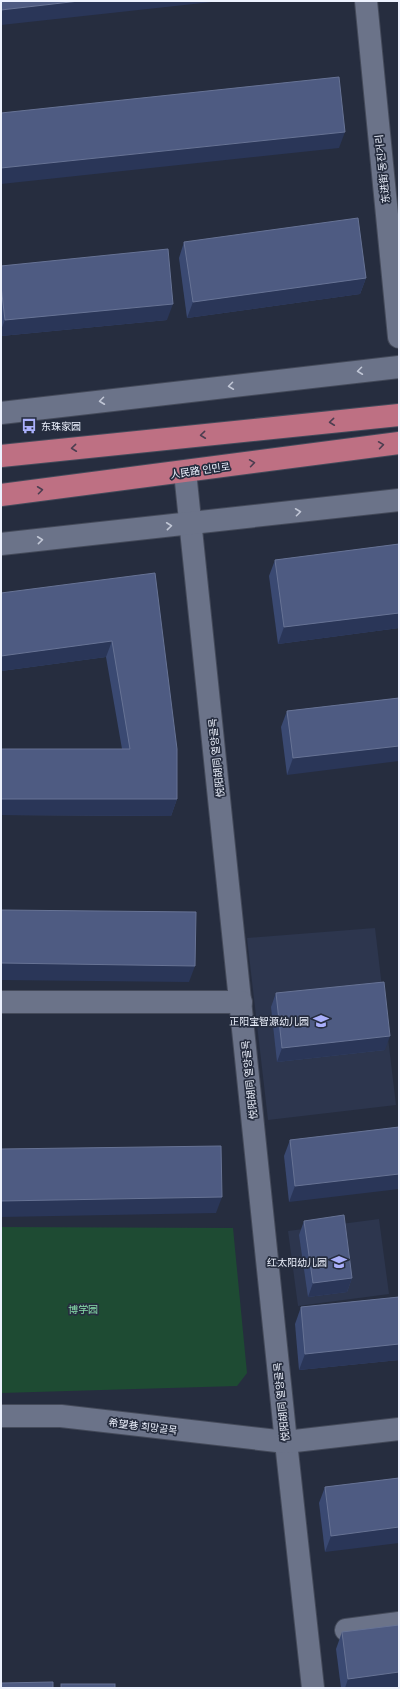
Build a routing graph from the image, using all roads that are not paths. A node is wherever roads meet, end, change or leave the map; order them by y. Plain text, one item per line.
1 (366, 1) edge
2 (399, 337) edge
3 (399, 366) edge
4 (1, 413) edge
5 (399, 415) edge
6 (399, 443) edge
7 (1, 456) edge
8 (186, 472) junction
9 (1, 495) edge
10 (399, 500) edge
11 (192, 524) junction
12 (1, 544) edge
13 (1, 1002) edge
14 (241, 1002) junction
15 (1, 1416) edge
16 (399, 1429) edge
17 (286, 1442) junction
18 (399, 1623) edge
19 (346, 1630) edge
20 (313, 1688) edge

1 - 2 street, 东进街 동진거리
3 -> 4 street
5 -> 7 main road
8 -> 6 main road, 人民路 인민로
9 -> 8 main road, 人民路 인민로
8 - 11 street, 悦阳胡同 열양골목
11 -> 10 street
12 -> 11 street
11 - 14 street, 悦阳胡同 열양골목
13 - 14 street
14 - 17 street, 悦阳胡同 열양골목
15 - 17 street, 希望巷 희망골목
16 - 17 street, 希望巷 희망골목
17 - 20 street, 悦阳胡同 열양골목
18 - 19 street

